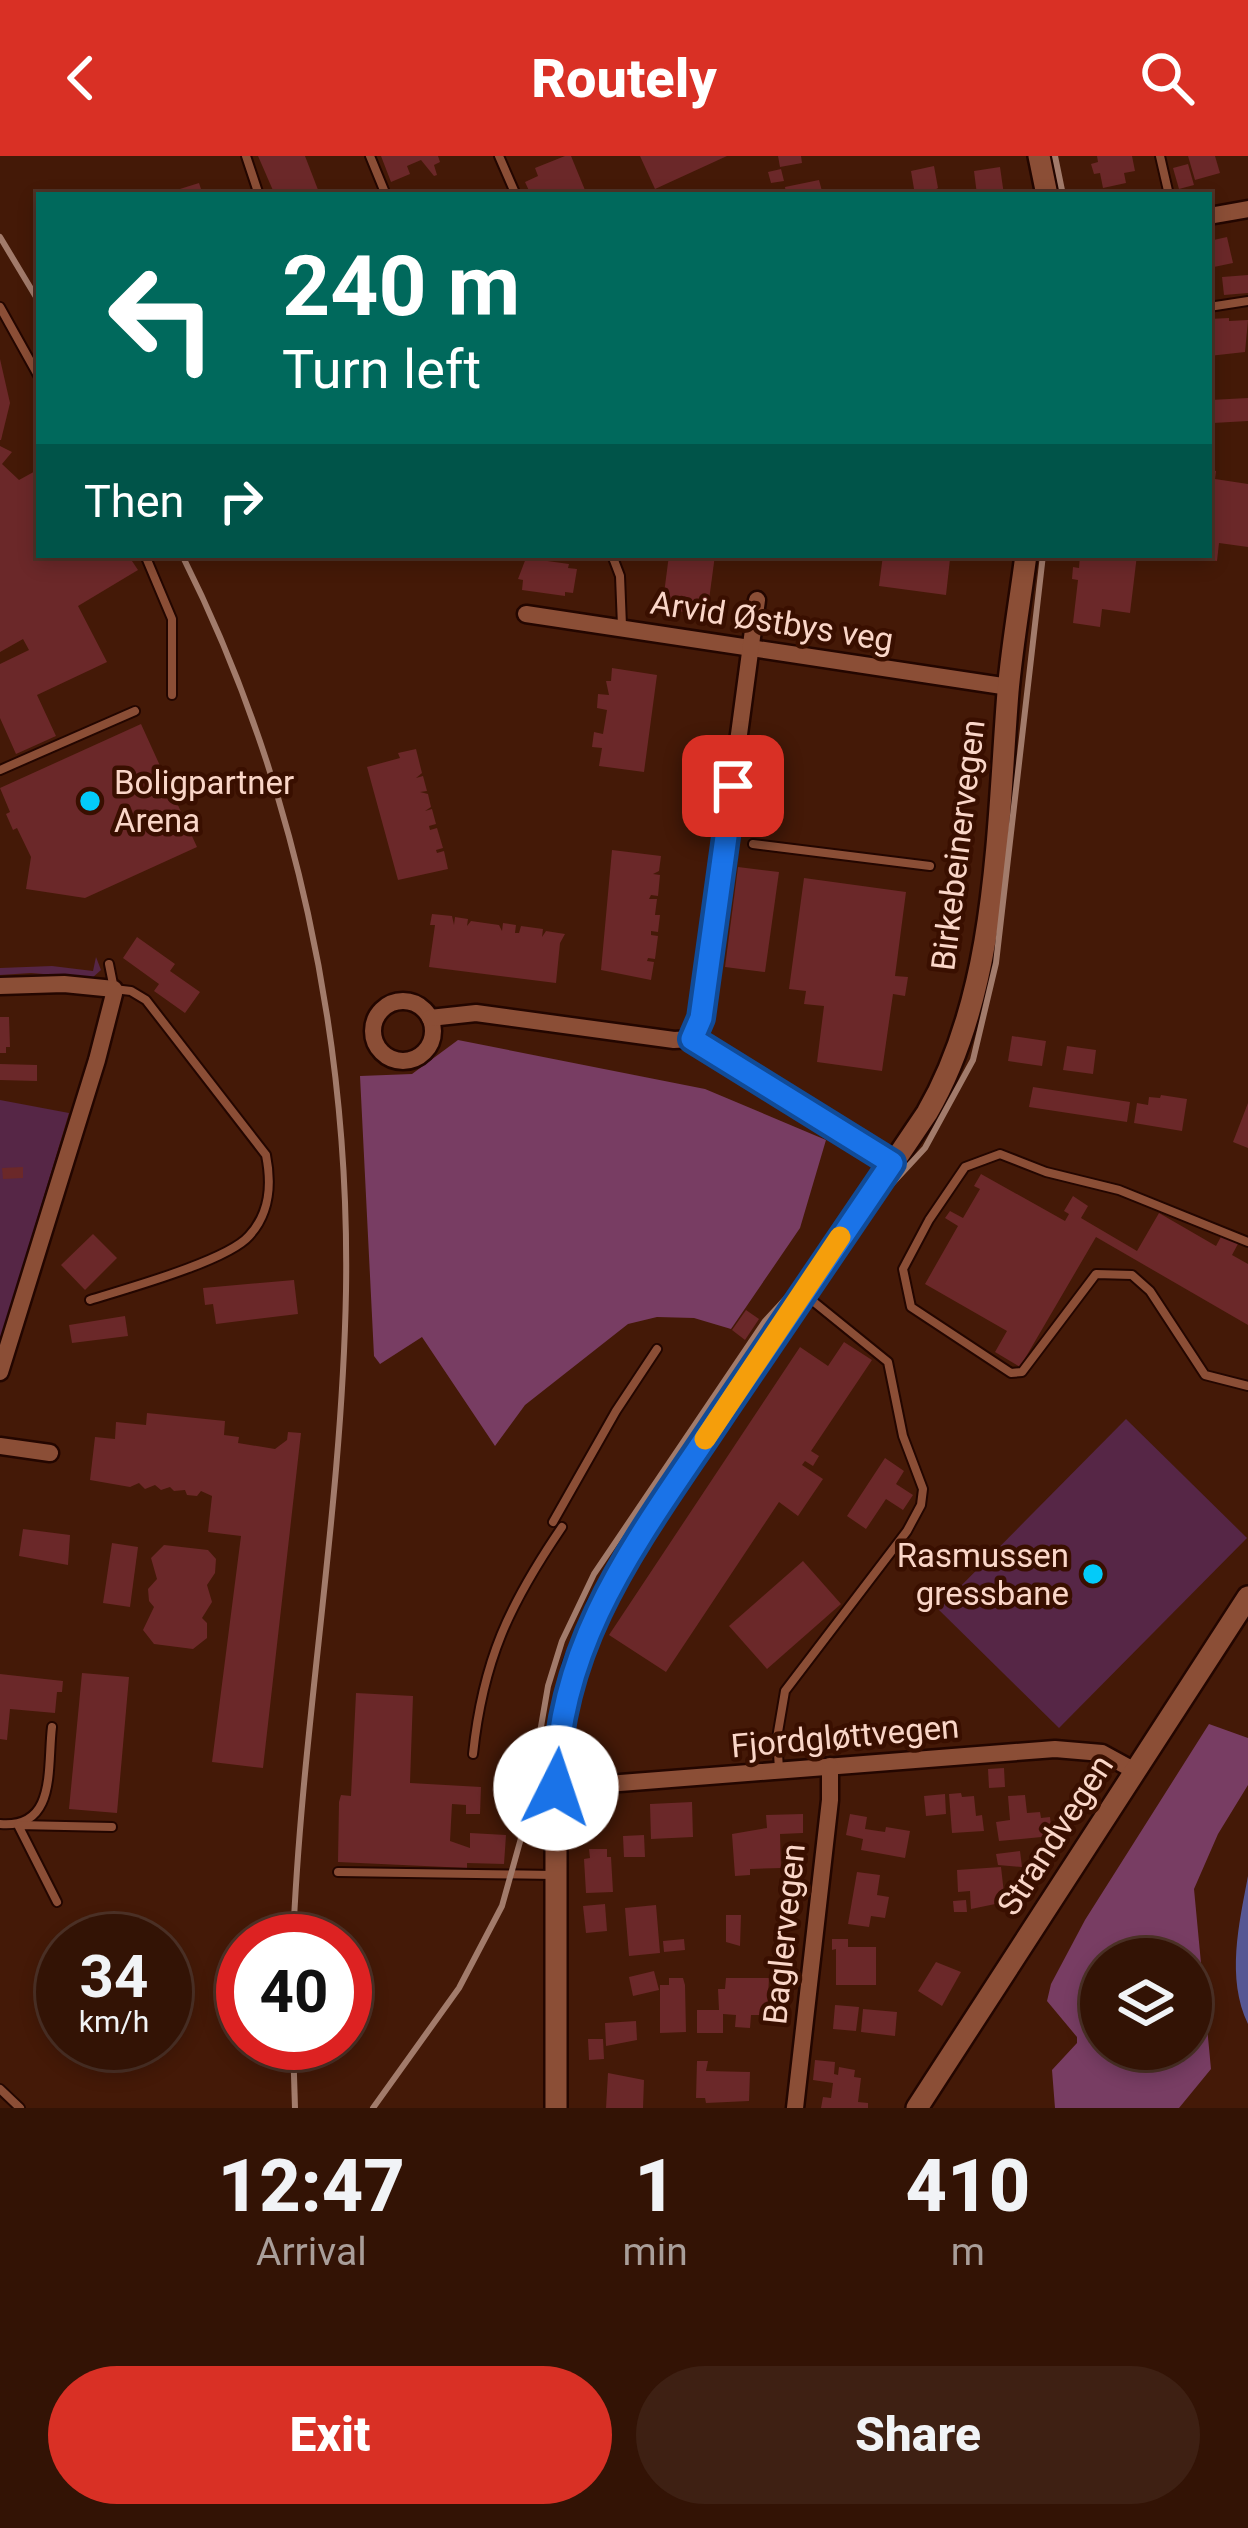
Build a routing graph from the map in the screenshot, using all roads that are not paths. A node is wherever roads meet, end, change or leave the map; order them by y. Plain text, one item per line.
1 (246, 156) edge
2 (370, 156) edge
3 (499, 156) edge
4 (1039, 156) edge
5 (1160, 156) edge
6 (258, 192) edge
7 (385, 192) edge
8 (515, 192) edge
9 (1046, 192) edge
10 (1168, 192) edge
11 (1248, 209) edge
12 (1212, 215) edge
13 (1248, 301) edge
14 (0, 307) edge
15 (1212, 307) edge
16 (36, 372) edge
17 (146, 558) edge
18 (613, 558) edge
19 (1026, 558) edge
20 (757, 600) dead end
21 (526, 614) dead end
22 (622, 628) junction
23 (752, 647) junction
24 (1009, 687) junction
25 (172, 695) dead end
26 (136, 711) dead end
27 (0, 770) edge
28 (753, 844) dead end
29 (930, 866) dead end
30 (109, 964) dead end
31 (0, 986) edge
32 (114, 988) junction
33 (430, 1018) dead end
34 (692, 1039) junction
35 (892, 1163) junction
36 (1248, 1242) edge
37 (802, 1292) junction
38 (90, 1300) dead end
39 (657, 1349) dead end
40 (0, 1372) edge
41 (1248, 1386) edge
42 (0, 1446) edge
43 (50, 1453) dead end
44 (1248, 1597) edge
45 (52, 1726) dead end
46 (473, 1754) dead end
47 (830, 1766) junction
48 (779, 1771) junction
49 (1135, 1771) junction
50 (556, 1788) junction
51 (0, 1824) edge
52 (18, 1826) junction
53 (112, 1827) dead end
54 (338, 1871) dead end
55 (556, 1875) junction
56 (57, 1902) dead end
57 (0, 2089) edge
58 (20, 2108) edge
59 (556, 2108) edge
60 (795, 2108) edge
61 (917, 2108) edge

1 - 6 lane
2 - 7 lane
3 - 8 lane
4 - 9 street
5 - 10 lane
11 - 12 street
13 - 15 lane
14 - 16 lane
17 - 25 lane
18 - 22 lane
19 - 24 street, Birkebeinervegen
20 - 23 street
21 - 22 street, Arvid Østbys veg
22 - 23 street, Arvid Østbys veg
23 - 24 street, Arvid Østbys veg
23 - 34 street
24 - 35 street, Birkebeinervegen
26 - 27 lane
28 - 29 lane
30 - 32 lane
31 - 32 street
32 - 38 lane
32 - 40 street
33 - 34 street
34 - 35 street
35 - 37 street, Birkebeinervegen
36 - 41 lane
37 - 48 lane
37 - 50 street, Birkebeinervegen
39 - 46 lane
42 - 43 street
44 - 49 street, Strandvegen
45 - 52 lane
47 - 48 street, Fjordgløttvegen
47 - 49 street, Fjordgløttvegen
47 - 60 street, Baglervegen
48 - 50 street, Fjordgløttvegen
49 - 61 street, Strandvegen
50 - 55 street, Birkebeinervegen
51 - 52 lane
52 - 53 lane
52 - 56 lane
54 - 55 lane
55 - 59 street, Birkebeinervegen
57 - 58 lane

